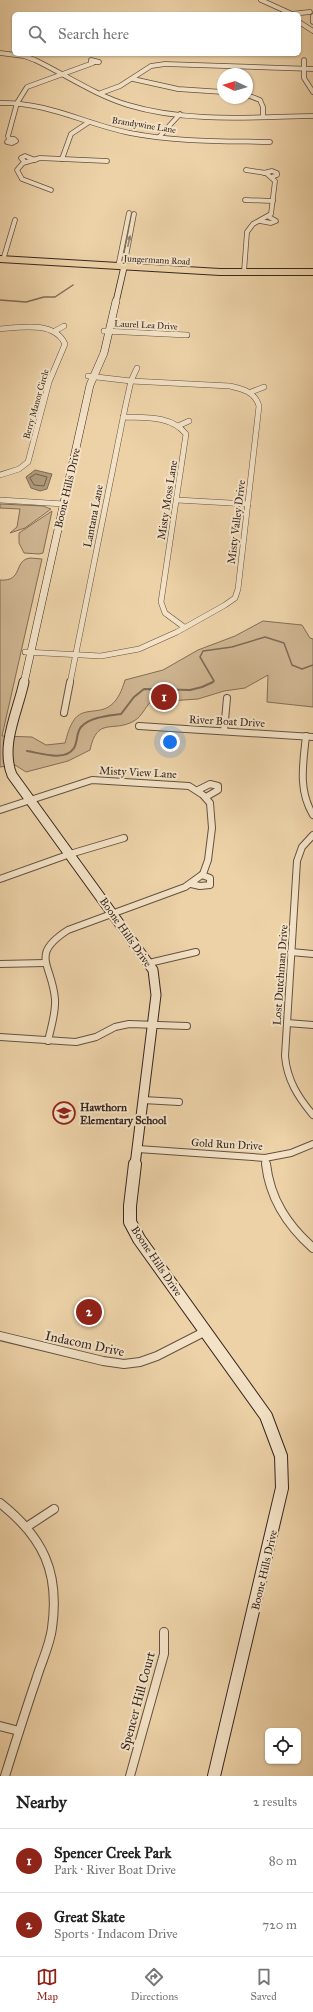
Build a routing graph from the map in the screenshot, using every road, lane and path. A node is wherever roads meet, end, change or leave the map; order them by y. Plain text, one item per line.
1 (261, 0) edge
2 (288, 12) edge
3 (301, 14) edge
4 (312, 14) edge
5 (301, 15) edge
6 (313, 22) edge
7 (301, 23) edge
8 (313, 31) edge
9 (0, 53) edge
10 (12, 54) edge
11 (24, 56) edge
12 (304, 60) dead end
13 (93, 63) dead end
14 (302, 68) junction
15 (313, 69) edge
16 (63, 74) junction
17 (133, 79) junction
18 (217, 92) edge
19 (313, 92) edge
20 (101, 93) junction
21 (253, 97) edge
22 (0, 102) edge
23 (18, 102) junction
24 (180, 114) junction
25 (313, 116) edge
26 (263, 117) junction
27 (89, 122) junction
28 (159, 137) junction
29 (9, 139) dead end
30 (270, 142) dead end
31 (62, 158) junction
32 (108, 161) dead end
33 (246, 170) dead end
34 (51, 190) dead end
35 (245, 200) dead end
36 (273, 201) junction
37 (132, 214) dead end
38 (269, 217) junction
39 (15, 220) dead end
40 (260, 221) junction
41 (2, 259) edge
42 (121, 267) junction
43 (244, 272) junction
44 (313, 272) edge
45 (64, 326) dead end
46 (0, 328) edge
47 (55, 331) junction
48 (107, 332) junction
49 (187, 335) dead end
50 (137, 368) dead end
51 (91, 376) junction
52 (131, 380) junction
53 (264, 386) dead end
54 (251, 392) junction
55 (123, 417) junction
56 (189, 421) dead end
57 (178, 426) junction
58 (0, 476) edge
59 (0, 500) edge
60 (177, 500) junction
61 (61, 503) junction
62 (248, 504) junction
63 (184, 627) junction
64 (28, 652) junction
65 (76, 655) junction
66 (227, 698) dead end
67 (64, 713) dead end
68 (139, 726) dead end
69 (224, 731) junction
70 (306, 736) junction
71 (313, 736) edge
72 (198, 790) junction
73 (206, 797) junction
74 (30, 801) junction
75 (0, 810) edge
76 (313, 815) edge
77 (313, 835) edge
78 (124, 838) dead end
79 (70, 854) junction
80 (202, 875) junction
81 (0, 879) edge
82 (191, 884) junction
83 (113, 913) junction
84 (196, 952) dead end
85 (291, 952) junction
86 (313, 954) edge
87 (45, 963) junction
88 (149, 963) junction
89 (0, 964) edge
90 (287, 1023) junction
91 (152, 1024) junction
92 (313, 1025) edge
93 (187, 1026) dead end
94 (0, 1037) edge
95 (48, 1041) junction
96 (143, 1100) junction
97 (179, 1102) dead end
98 (313, 1115) edge
99 (313, 1144) edge
100 (138, 1149) junction
101 (265, 1158) junction
102 (313, 1248) edge
103 (206, 1331) junction
104 (0, 1336) edge
105 (0, 1503) edge
106 (54, 1509) dead end
107 (28, 1526) junction
108 (164, 1632) dead end
109 (0, 1726) edge
110 (19, 1731) junction
111 (5, 1776) edge
112 (130, 1776) edge
113 (214, 1776) edge

1 - 2 street
3 - 4 street
4 - 5 street
4 - 6 street
7 - 8 street
9 - 10 street
11 - 16 street
12 - 14 street
13 - 16 street
14 - 15 street
14 - 17 street
14 - 19 street
16 - 20 street
16 - 23 street
17 - 18 street
17 - 20 street
20 - 24 street
21 - 26 street
22 - 23 street, Brandywine Lane
23 - 27 street, Brandywine Lane
23 - 29 street
24 - 26 street
24 - 28 street
25 - 26 street
27 - 28 street, Brandywine Lane
27 - 31 street
28 - 30 street, Brandywine Lane
31 - 32 street
31 - 34 street
33 - 36 street
35 - 36 street
36 - 38 street
37 - 42 street
38 - 40 street
38 - 40 street
39 - 41 street
40 - 43 street
41 - 42 main road, Jungermann Road
42 - 43 main road, Jungermann Road
42 - 48 street, Boone Hills Drive
43 - 44 main road, Jungermann Road
45 - 47 street
46 - 47 street
47 - 58 street, Berry Manor Circle
48 - 49 street, Laurel Lea Drive
48 - 51 street, Boone Hills Drive
50 - 52 street, Lantana Lane
51 - 52 street
51 - 61 street, Boone Hills Drive
52 - 54 street
52 - 55 street, Lantana Lane
53 - 54 street
54 - 62 street, Misty Valley Drive
55 - 57 street
55 - 65 street, Lantana Lane
56 - 57 street
57 - 60 street, Misty Moss Lane
59 - 61 street
60 - 62 street
60 - 63 street, Misty Moss Lane
61 - 64 street, Boone Hills Drive
62 - 63 street, Misty Valley Drive
63 - 65 street, Misty Valley Drive
64 - 65 street, Misty Valley Drive
64 - 74 street, Boone Hills Drive
65 - 67 street, Lantana Lane
66 - 69 street
68 - 69 street, River Boat Drive
69 - 70 street, River Boat Drive
70 - 71 street, River Boat Drive
70 - 76 street
72 - 73 street, Misty View Lane
72 - 73 street, Misty View Lane
72 - 74 street, Misty View Lane
73 - 80 street
74 - 75 street, Misty View Lane
74 - 79 street, Boone Hills Drive
77 - 85 street, Lost Dutchman Drive
78 - 79 street
79 - 81 street
79 - 83 street, Boone Hills Drive
80 - 82 street
80 - 82 street
82 - 83 street
83 - 87 street
83 - 88 street, Boone Hills Drive
84 - 88 street
85 - 86 street
85 - 90 street, Lost Dutchman Drive
87 - 89 street
87 - 95 street
88 - 91 street, Boone Hills Drive
90 - 92 street
90 - 98 street, Lost Dutchman Drive
91 - 93 street
91 - 95 street
91 - 96 street, Boone Hills Drive
94 - 95 street
96 - 97 street
96 - 100 street, Boone Hills Drive
99 - 101 street, Gold Run Drive
100 - 101 street, Gold Run Drive
100 - 103 street, Boone Hills Drive
101 - 102 street
103 - 104 street, Indacom Drive
103 - 113 street, Boone Hills Drive
105 - 107 street
106 - 107 street
107 - 110 street
108 - 112 street, Spencer Hill Court
109 - 110 street
110 - 111 street

